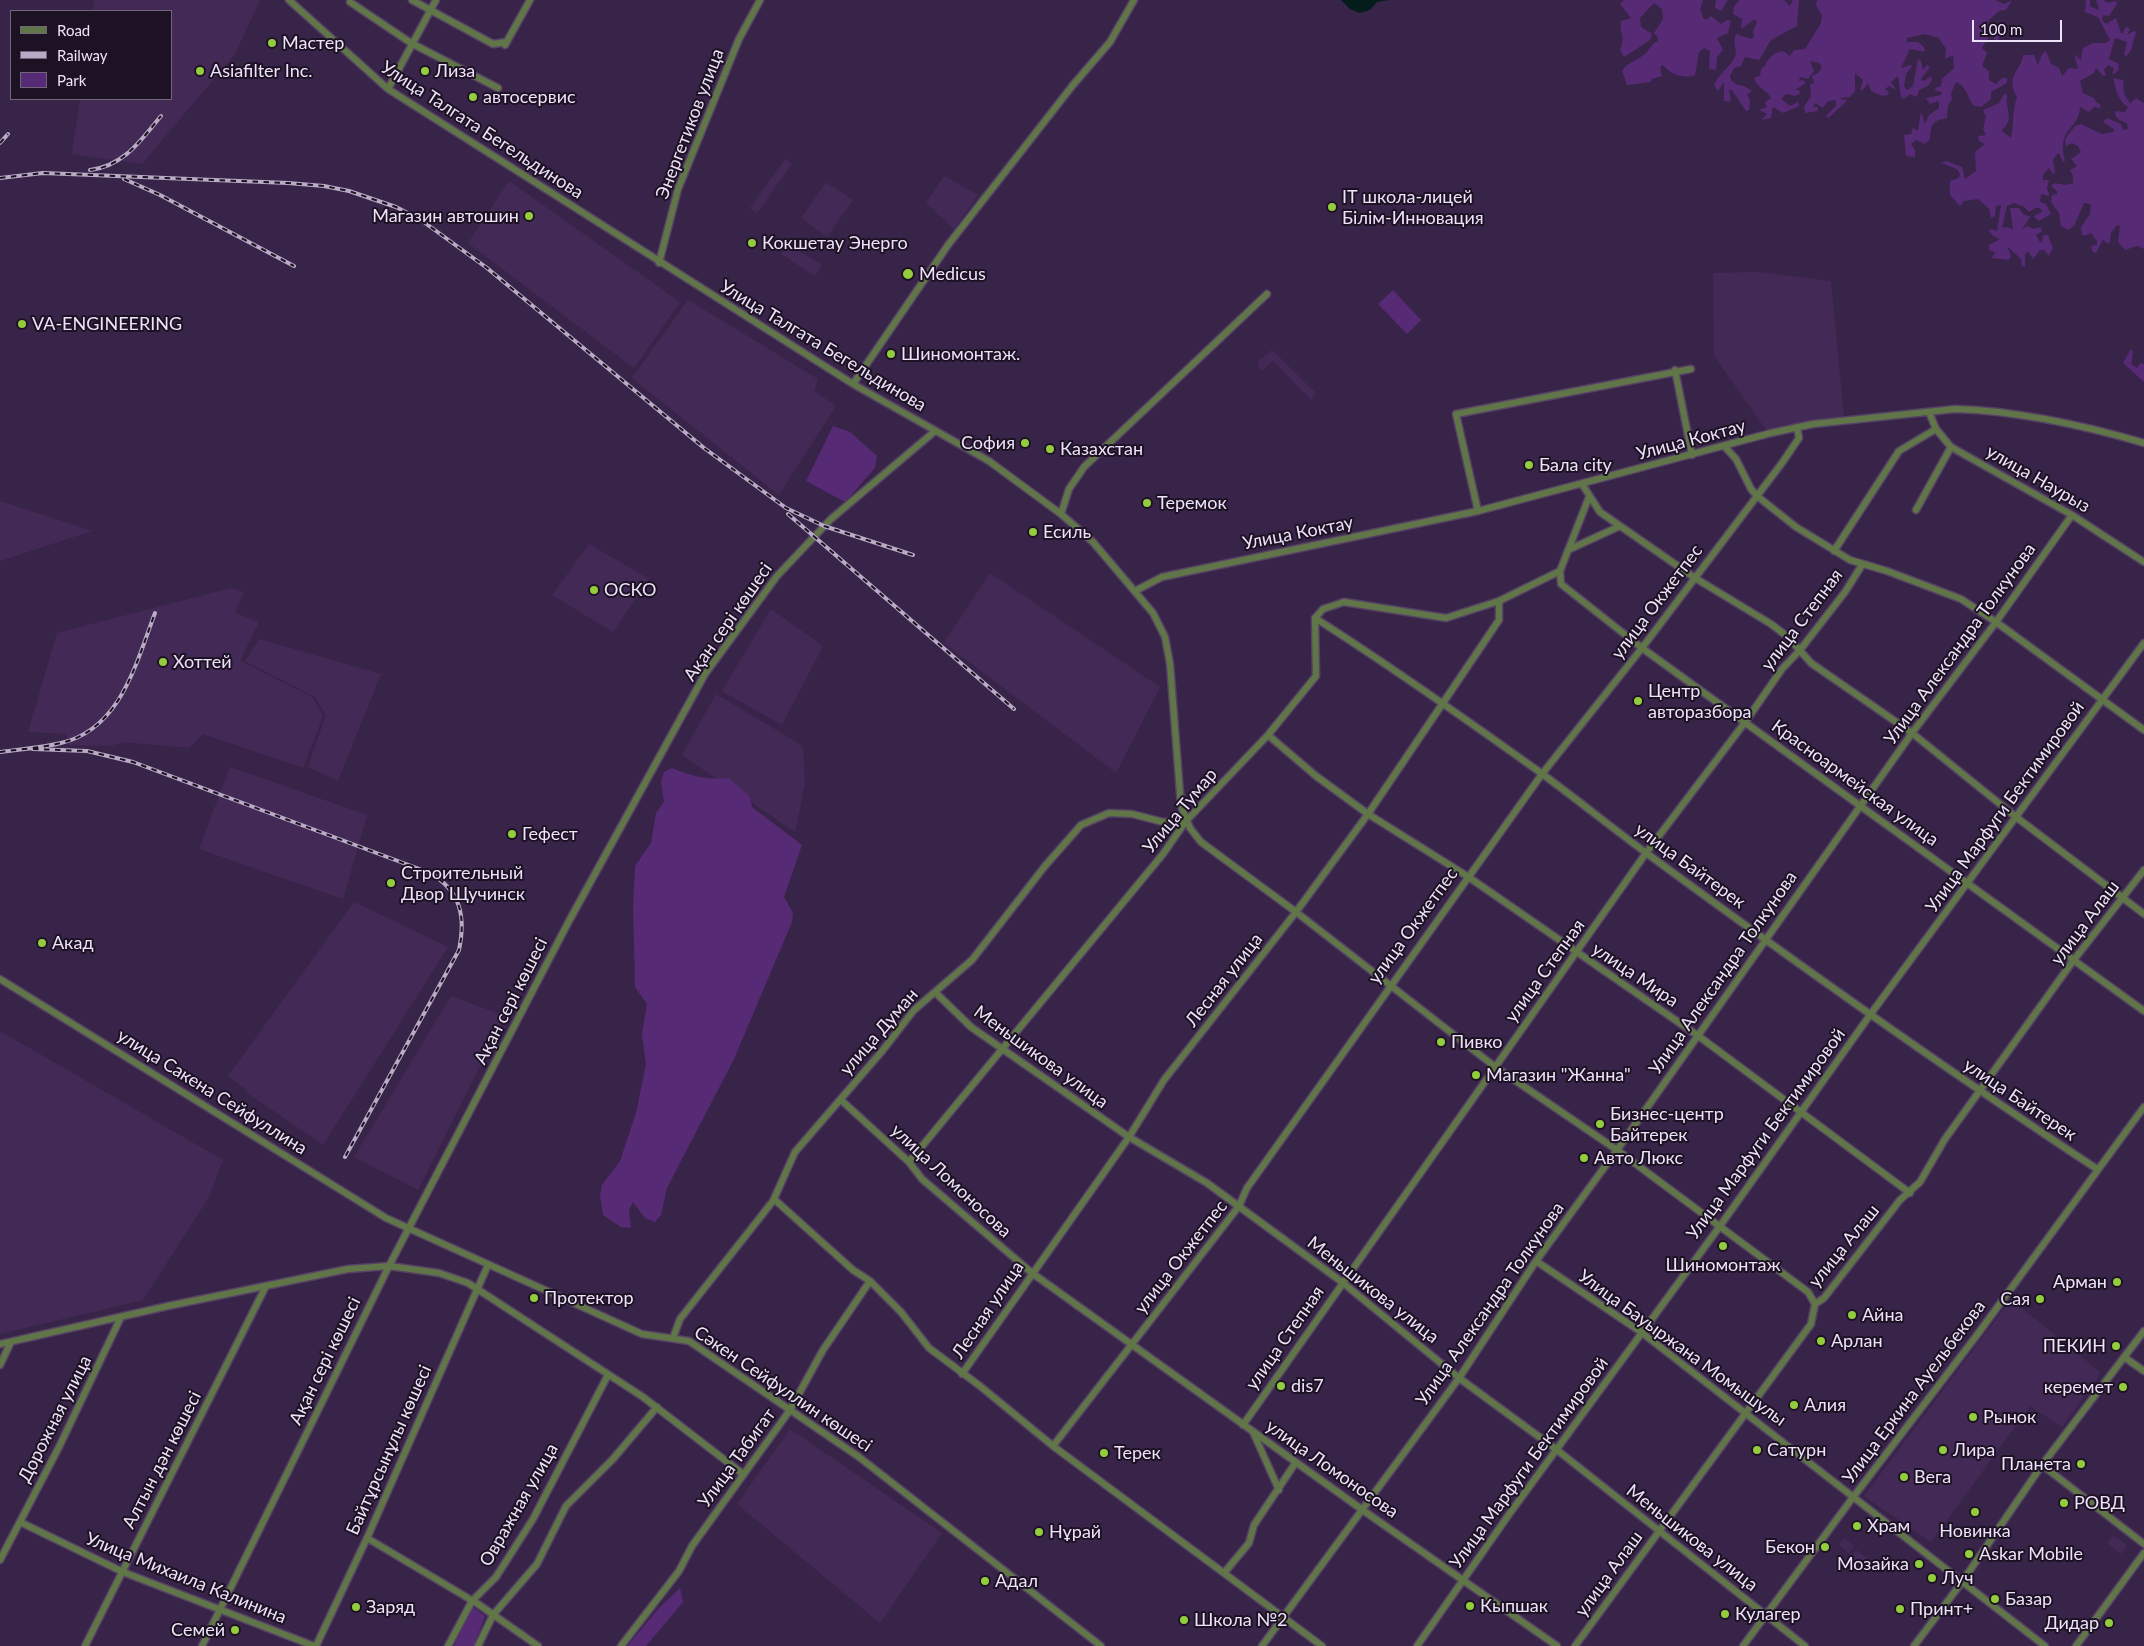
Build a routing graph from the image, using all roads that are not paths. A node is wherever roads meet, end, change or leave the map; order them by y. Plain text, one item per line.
1 (289, 0) edge
2 (412, 0) edge
3 (436, 0) edge
4 (530, 0) edge
5 (760, 0) edge
6 (1134, 0) edge
7 (350, 2) dead end
8 (430, 10) junction
9 (411, 43) junction
10 (498, 88) dead end
11 (388, 89) junction
12 (659, 263) junction
13 (1267, 294) dead end
14 (1691, 369) dead end
15 (1675, 370) junction
16 (853, 384) junction
17 (1929, 412) junction
18 (1798, 427) junction
19 (1936, 429) junction
20 (935, 431) junction
21 (2144, 443) edge
22 (1725, 447) junction
23 (1951, 447) junction
24 (1692, 456) junction
25 (1582, 484) junction
26 (1757, 496) junction
27 (1589, 497) junction
28 (1916, 510) dead end
29 (1478, 511) junction
30 (1062, 514) junction
31 (2072, 515) junction
32 (1620, 526) junction
33 (1568, 550) junction
34 (1834, 551) junction
35 (2144, 562) edge
36 (1862, 565) junction
37 (1560, 571) junction
38 (1695, 578) junction
39 (1135, 591) junction
40 (1499, 601) junction
41 (1315, 618) junction
42 (1996, 622) junction
43 (2144, 644) edge
44 (1642, 648) junction
45 (1800, 650) junction
46 (2102, 699) junction
47 (1442, 703) junction
48 (1746, 722) junction
49 (2144, 730) edge
50 (1912, 733) junction
51 (1268, 735) junction
52 (1542, 774) junction
53 (1860, 807) junction
54 (1368, 814) junction
55 (2016, 817) junction
56 (1186, 820) junction
57 (1646, 853) junction
58 (2144, 870) edge
59 (1467, 876) junction
60 (1968, 884) junction
61 (2123, 897) junction
62 (1296, 912) junction
63 (2144, 914) edge
64 (1765, 940) junction
65 (1577, 954) junction
66 (2074, 961) junction
67 (0, 979) edge
68 (1390, 984) junction
69 (935, 992) junction
70 (2144, 1011) edge
71 (1870, 1015) junction
72 (1697, 1035) junction
73 (1001, 1049) junction
74 (1494, 1066) junction
75 (1980, 1092) junction
76 (841, 1100) junction
77 (2144, 1108) edge
78 (1800, 1112) junction
79 (1128, 1137) junction
80 (1617, 1150) junction
81 (909, 1162) junction
82 (2098, 1170) junction
83 (1901, 1186) junction
84 (1910, 1193) junction
85 (774, 1199) junction
86 (1900, 1200) junction
87 (1239, 1206) junction
88 (1720, 1226) junction
89 (409, 1228) junction
90 (1536, 1261) junction
91 (488, 1265) junction
92 (389, 1266) junction
93 (1032, 1273) junction
94 (870, 1281) junction
95 (1342, 1282) junction
96 (265, 1288) junction
97 (477, 1290) junction
98 (1815, 1304) junction
99 (121, 1318) junction
100 (2144, 1331) edge
101 (1641, 1332) junction
102 (673, 1338) junction
103 (11, 1342) junction
104 (0, 1344) edge
105 (1132, 1344) junction
106 (2124, 1357) junction
107 (0, 1365) edge
108 (2144, 1371) edge
109 (962, 1374) junction
110 (608, 1375) junction
111 (1459, 1378) junction
112 (656, 1407) junction
113 (790, 1410) junction
114 (1747, 1413) junction
115 (1243, 1424) junction
116 (1253, 1431) junction
117 (1053, 1446) junction
118 (1557, 1450) junction
119 (1296, 1462) junction
120 (2042, 1465) junction
121 (743, 1474) junction
122 (1279, 1490) junction
123 (1854, 1496) junction
124 (1364, 1511) junction
125 (20, 1522) junction
126 (1659, 1532) junction
127 (367, 1538) junction
128 (2144, 1544) edge
129 (3, 1546) edge
130 (2144, 1553) edge
131 (0, 1560) edge
132 (123, 1572) junction
133 (1224, 1573) junction
134 (1464, 1579) junction
135 (1962, 1582) junction
136 (472, 1601) junction
137 (219, 1611) junction
138 (493, 1615) junction
139 (1766, 1615) junction
140 (1285, 1618) junction
141 (85, 1646) edge
142 (202, 1646) edge
143 (315, 1646) edge
144 (448, 1646) edge
145 (478, 1646) edge
146 (538, 1646) edge
147 (621, 1646) edge
148 (1101, 1646) edge
149 (1262, 1646) edge
150 (1322, 1646) edge
151 (1417, 1646) edge
152 (1558, 1646) edge
153 (1575, 1646) edge
154 (1744, 1646) edge
155 (1805, 1646) edge
156 (1914, 1646) edge
157 (2045, 1646) edge
158 (2076, 1646) edge

1 - 11 street, Улица Талгата Бегельдинова
2 - 8 street
3 - 8 street
4 - 8 street
5 - 12 street, Энергетиков улица
6 - 16 street
7 - 9 street
8 - 9 street
9 - 10 street
9 - 11 street
11 - 12 street, Улица Талгата Бегельдинова
12 - 16 street, Улица Талгата Бегельдинова
13 - 30 street
14 - 15 street
15 - 24 street
15 - 29 street
16 - 20 street, Улица Талгата Бегельдинова
17 - 18 street, Улица Коктау
17 - 19 street, улица Наурыз
17 - 21 street, Улица Коктау
18 - 22 street, Улица Коктау
18 - 26 street, улица Окжетпес
19 - 23 street, улица Наурыз
19 - 34 street
20 - 30 street, Улица Талгата Бегельдинова
20 - 89 street, Ақан сері көшесі
22 - 24 street, Улица Коктау
22 - 26 street
23 - 28 street
23 - 31 street, улица Наурыз
24 - 25 street, Улица Коктау
25 - 27 street
25 - 29 street, Улица Коктау
26 - 34 street
26 - 38 street, улица Окжетпес
27 - 32 street
27 - 33 street
29 - 39 street, Улица Коктау
30 - 39 street, Улица Талгата Бегельдинова
31 - 35 street, улица Наурыз
31 - 42 street, Улица Александра Толкунова
32 - 33 street
32 - 38 street
33 - 37 street
34 - 36 street
36 - 42 street
36 - 45 street, улица Степная
37 - 40 street
37 - 44 street, Красноармейская улица
38 - 44 street, улица Окжетпес
38 - 45 street
39 - 56 street, Улица Талгата Бегельдинова
40 - 41 street
40 - 47 street, Лесная улица
41 - 47 street, улица Байтерек
41 - 51 street, Улица Тумар
42 - 46 street
42 - 50 street, Улица Александра Толкунова
43 - 46 street, Улица Марфуги Бектимировой
44 - 48 street, Красноармейская улица
44 - 52 street, улица Окжетпес
45 - 48 street, улица Степная
45 - 50 street
46 - 49 street
46 - 55 street, Улица Марфуги Бектимировой
47 - 52 street, улица Байтерек
47 - 54 street, Лесная улица
48 - 53 street, Красноармейская улица
48 - 57 street, улица Степная
50 - 53 street, Улица Александра Толкунова
50 - 55 street
51 - 54 street, улица Мира
51 - 56 street, Улица Тумар
52 - 57 street, улица Байтерек
52 - 59 street, улица Окжетпес
53 - 60 street, Красноармейская улица
53 - 64 street, Улица Александра Толкунова
54 - 59 street, улица Мира
54 - 62 street, Лесная улица
55 - 60 street, Улица Марфуги Бектимировой
55 - 61 street
56 - 62 street, Улица Талгата Бегельдинова
56 - 69 street, улица Думан
56 - 73 street, Улица Тумар
57 - 64 street, улица Байтерек
57 - 65 street, улица Степная
58 - 61 street, улица Алаш
59 - 65 street, улица Мира
59 - 68 street, улица Окжетпес
60 - 66 street, Красноармейская улица
60 - 71 street, Улица Марфуги Бектимировой
61 - 63 street
61 - 66 street, улица Алаш
62 - 68 street, Улица Талгата Бегельдинова
62 - 79 street, Лесная улица
64 - 71 street, улица Байтерек
64 - 72 street, Улица Александра Толкунова
65 - 72 street, улица Мира
65 - 74 street, улица Степная
66 - 70 street, Красноармейская улица
66 - 75 street, улица Алаш
67 - 89 street, улица Сакена Сейфуллина
68 - 74 street, Улица Талгата Бегельдинова
68 - 87 street, улица Окжетпес
69 - 73 street, Меньшикова улица
69 - 76 street, улица Думан
71 - 75 street, улица Байтерек
71 - 78 street, Улица Марфуги Бектимировой
72 - 78 street, улица Мира
72 - 80 street, Улица Александра Толкунова
73 - 79 street, Меньшикова улица
73 - 81 street, Улица Тумар
74 - 80 street, Улица Талгата Бегельдинова
74 - 95 street, улица Степная
75 - 82 street, улица Байтерек
75 - 84 street, улица Алаш
76 - 81 street, улица Ломоносова
76 - 85 street, улица Думан
77 - 82 street, Улица Еркина Ауельбекова
78 - 83 street, улица Мира
78 - 88 street, Улица Марфуги Бектимировой
79 - 87 street, Меньшикова улица
79 - 93 street, Лесная улица
80 - 88 street, Улица Талгата Бегельдинова
80 - 90 street, Улица Александра Толкунова
81 - 93 street, улица Ломоносова
82 - 123 street, Улица Еркина Ауельбекова
83 - 84 street, улица Мира
83 - 86 street
84 - 86 street, улица Алаш
85 - 94 street
85 - 102 street, улица Думан
86 - 98 street, улица Алаш
87 - 95 street, Меньшикова улица
87 - 105 street, улица Окжетпес
88 - 98 street, Улица Талгата Бегельдинова
88 - 101 street, Улица Марфуги Бектимировой
89 - 91 street, Сәкен Сейфуллин көшесі
89 - 92 street, Ақан сері көшесі
90 - 101 street, Улица Бауыржана Момышулы
90 - 111 street, Улица Александра Толкунова
91 - 97 street, Байтұрсынұлы көшесі
91 - 102 street, Сәкен Сейфуллин көшесі
92 - 96 street
92 - 97 street
92 - 137 street, Ақан сері көшесі
93 - 105 street, улица Ломоносова
93 - 109 street, Лесная улица
94 - 109 street
94 - 113 street, Улица Табигат
95 - 111 street, Меньшикова улица
95 - 115 street, улица Степная
96 - 99 street
96 - 132 street, Алтын дән көшесі
97 - 110 street
97 - 127 street, Байтұрсынұлы көшесі
98 - 114 street, улица Алаш
99 - 103 street
99 - 125 street, Дорожная улица
100 - 106 street
101 - 114 street, Улица Бауыржана Момышулы
101 - 118 street, Улица Марфуги Бектимировой
102 - 113 street, Сәкен Сейфуллин көшесі
103 - 104 street
103 - 107 street
105 - 115 street, улица Ломоносова
105 - 117 street, улица Окжетпес
106 - 108 street
106 - 120 street
109 - 117 street
110 - 112 street
110 - 136 street, Овражная улица
111 - 118 street, Меньшикова улица
111 - 124 street, Улица Александра Толкунова
112 - 121 street
112 - 138 street
113 - 121 street, Улица Табигат
113 - 148 street, Сәкен Сейфуллин көшесі
114 - 123 street, Улица Бауыржана Момышулы
114 - 126 street, улица Алаш
115 - 116 street, улица Ломоносова
116 - 119 street, улица Ломоносова
116 - 122 street
117 - 133 street
118 - 126 street, Меньшикова улица
118 - 134 street, Улица Марфуги Бектимировой
119 - 122 street
119 - 124 street, улица Ломоносова
120 - 128 street
120 - 135 street
121 - 147 street, Улица Табигат
122 - 133 street
123 - 135 street, Улица Бауыржана Момышулы
123 - 139 street, Улица Еркина Ауельбекова
124 - 134 street, улица Ломоносова
124 - 140 street, Улица Александра Толкунова
125 - 129 street, Дорожная улица
125 - 132 street, Улица Михаила Калинина
126 - 139 street, Меньшикова улица
126 - 153 street, улица Алаш
127 - 136 street
127 - 143 street, Байтұрсынұлы көшесі
129 - 131 street, Дорожная улица
130 - 158 street
132 - 137 street, Улица Михаила Калинина
132 - 141 street, Алтын дән көшесі
133 - 140 street
134 - 151 street, Улица Марфуги Бектимировой
134 - 152 street, улица Ломоносова
135 - 156 street
135 - 157 street, Улица Бауыржана Момышулы
136 - 138 street
136 - 144 street, Овражная улица
137 - 142 street, Ақан сері көшесі
137 - 143 street, Улица Михаила Калинина
138 - 145 street
138 - 146 street
139 - 154 street, Улица Еркина Ауельбекова
139 - 155 street, Меньшикова улица
140 - 149 street, Улица Александра Толкунова
140 - 150 street

